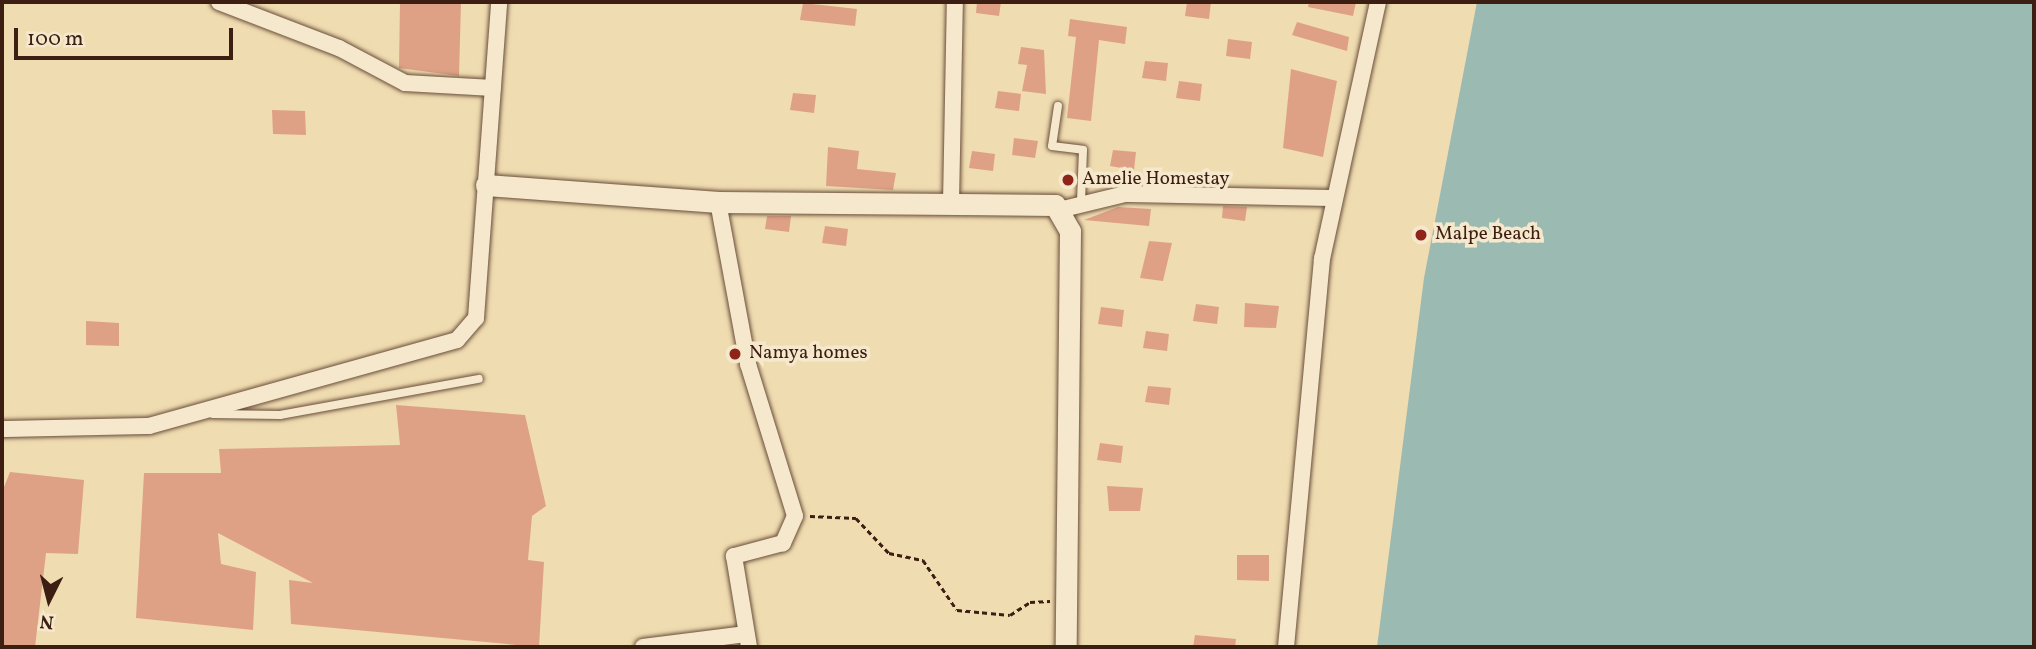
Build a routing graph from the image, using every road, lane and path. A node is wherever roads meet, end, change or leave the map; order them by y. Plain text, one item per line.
1 (220, 2) edge
2 (499, 2) edge
3 (955, 2) edge
4 (1378, 2) edge
5 (492, 88) junction
6 (1058, 106) dead end
7 (486, 185) junction
8 (1335, 198) junction
9 (1082, 201) junction
10 (718, 202) junction
11 (951, 203) junction
12 (1059, 210) junction
13 (480, 379) dead end
14 (195, 412) junction
15 (2, 429) edge
16 (794, 516) junction
17 (1067, 600) junction
18 (747, 641) edge
19 (643, 647) edge
20 (1066, 647) edge
21 (1286, 647) edge

1 - 5 street
2 - 5 street
3 - 11 street
4 - 8 street
5 - 7 street
6 - 9 lane
7 - 10 street
7 - 14 street
8 - 9 street
8 - 21 street
9 - 12 street
10 - 11 street
10 - 16 street
11 - 12 street
12 - 17 street
13 - 14 lane
14 - 15 street
16 - 17 path
16 - 18 street
17 - 20 street
18 - 19 street

